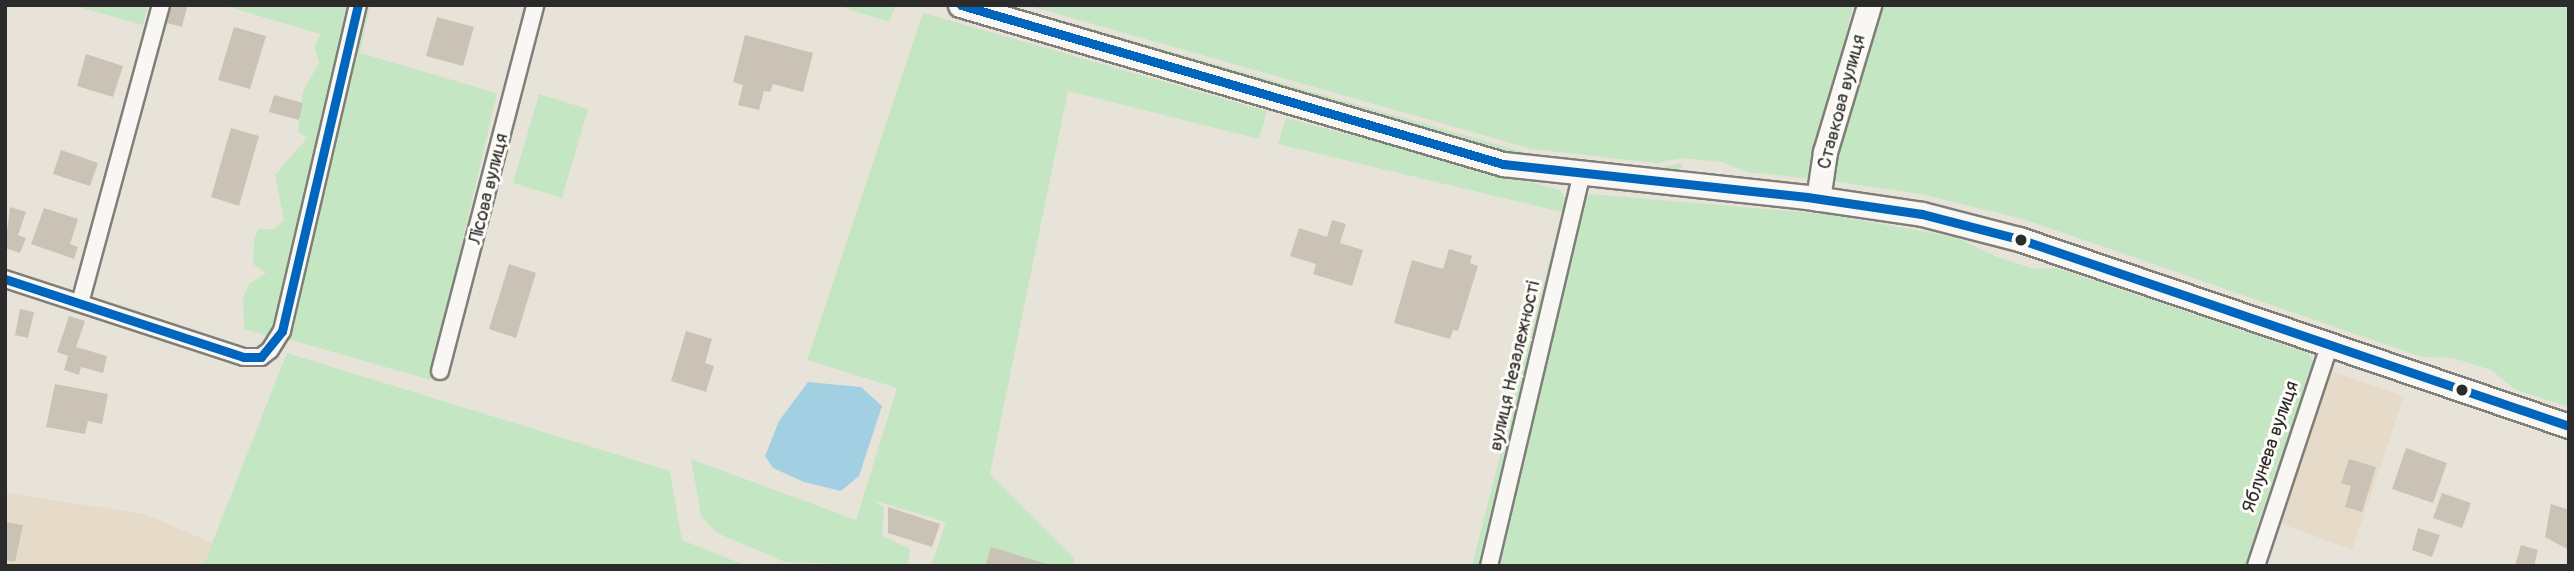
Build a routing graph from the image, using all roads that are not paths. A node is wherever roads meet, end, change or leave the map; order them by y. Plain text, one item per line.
1 (160, 5) edge
2 (358, 5) edge
3 (535, 5) edge
4 (960, 5) edge
5 (1868, 5) edge
6 (1581, 176) junction
7 (1818, 199) junction
8 (5, 279) edge
9 (80, 303) junction
10 (2330, 344) junction
11 (440, 371) dead end
12 (2569, 426) edge
13 (1489, 566) edge
14 (2256, 566) edge

1 - 9 street
2 - 9 street
3 - 11 street, Лісова вулиця
4 - 6 street
5 - 7 street, Ставкова вулиця
6 - 7 street
6 - 13 street, вулиця Незалежності
7 - 10 street
8 - 9 street
10 - 12 street
10 - 14 street, Яблунева вулиця

